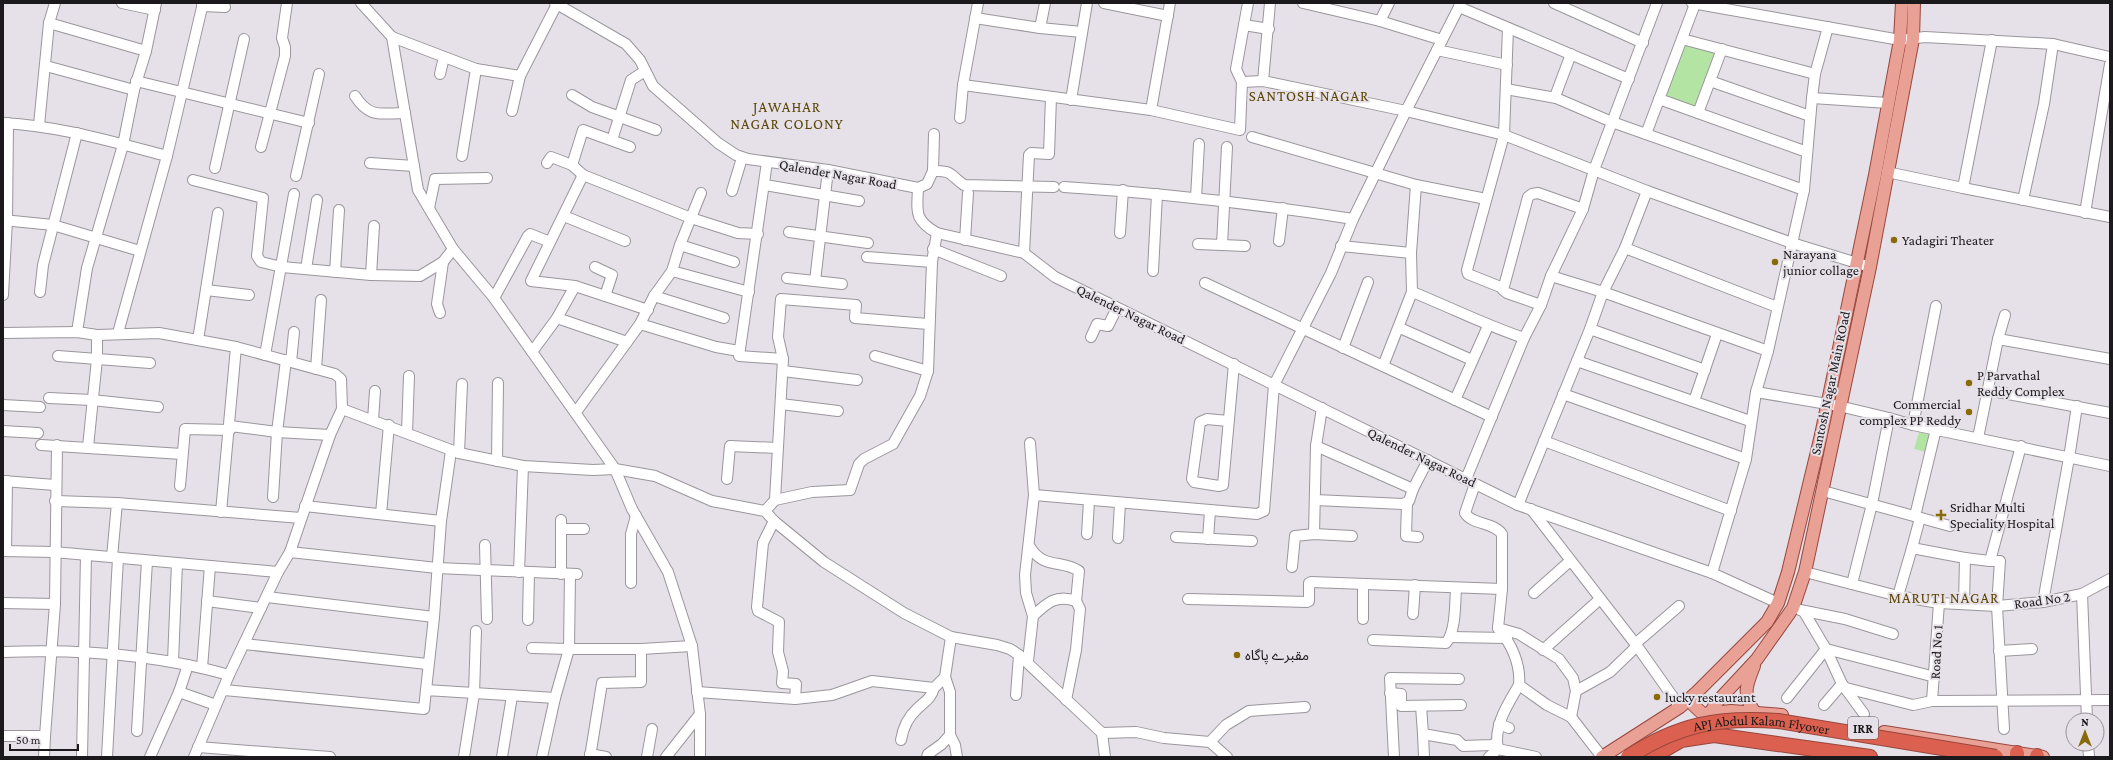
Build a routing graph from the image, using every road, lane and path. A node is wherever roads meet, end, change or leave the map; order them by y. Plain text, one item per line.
1 (56, 3) edge
2 (287, 3) edge
3 (978, 3) edge
4 (1045, 3) edge
5 (1086, 3) edge
6 (1104, 3) edge
7 (1170, 3) edge
8 (1248, 3) edge
9 (1270, 3) edge
10 (1303, 3) edge
11 (1389, 3) edge
12 (1554, 3) edge
13 (1657, 3) edge
14 (1902, 3) edge
15 (1914, 3) edge
16 (126, 4) edge
17 (363, 4) edge
18 (556, 4) edge
19 (1694, 4) edge
20 (202, 5) edge
21 (1460, 5) edge
22 (156, 6) edge
23 (225, 7) dead end
24 (1168, 16) junction
25 (975, 18) junction
26 (1380, 21) junction
27 (49, 23) junction
28 (1244, 25) junction
29 (1828, 27) junction
30 (1040, 28) junction
31 (1508, 28) junction
32 (1269, 29) junction
33 (1082, 32) junction
34 (392, 37) junction
35 (244, 39) dead end
36 (1682, 39) junction
37 (1913, 39) junction
38 (1442, 40) junction
39 (1900, 40) junction
40 (1992, 40) junction
41 (1643, 43) junction
42 (2053, 44) junction
43 (1722, 49) junction
44 (1437, 50) junction
45 (146, 51) junction
46 (1571, 54) junction
47 (444, 57) junction
48 (2110, 58) edge
49 (2110, 64) edge
50 (1506, 65) junction
51 (46, 66) junction
52 (476, 69) junction
53 (645, 71) junction
54 (319, 74) dead end
55 (440, 74) dead end
56 (1815, 74) junction
57 (520, 76) junction
58 (1629, 79) junction
59 (1263, 81) junction
60 (1710, 81) junction
61 (1242, 82) junction
62 (135, 85) junction
63 (963, 85) junction
64 (1506, 89) junction
65 (181, 93) junction
66 (572, 95) dead end
67 (355, 96) dead end
68 (1051, 97) junction
69 (1556, 98) junction
70 (1812, 98) junction
71 (1659, 99) junction
72 (1071, 100) junction
73 (1888, 103) junction
74 (229, 104) junction
75 (1150, 110) junction
76 (512, 111) dead end
77 (1406, 111) junction
78 (269, 113) junction
79 (405, 113) junction
80 (1698, 113) junction
81 (621, 116) junction
82 (1810, 116) junction
83 (960, 118) dead end
84 (1612, 122) junction
85 (5, 123) edge
86 (309, 123) junction
87 (40, 125) junction
88 (656, 130) dead end
89 (77, 132) junction
90 (934, 134) dead end
91 (1646, 134) junction
92 (1504, 135) junction
93 (1252, 137) dead end
94 (612, 140) junction
95 (123, 144) junction
96 (1199, 144) dead end
97 (261, 147) dead end
98 (630, 147) dead end
99 (1227, 147) dead end
100 (1807, 152) junction
101 (167, 156) junction
102 (462, 156) dead end
103 (742, 158) junction
104 (547, 162) dead end
105 (767, 162) junction
106 (370, 163) dead end
107 (572, 165) junction
108 (414, 166) junction
109 (215, 168) dead end
110 (828, 170) junction
111 (1594, 170) junction
112 (933, 171) junction
113 (1887, 172) junction
114 (1376, 174) junction
115 (583, 175) junction
116 (296, 176) dead end
117 (487, 178) dead end
118 (193, 180) dead end
119 (765, 185) junction
120 (1416, 185) junction
121 (1027, 186) junction
122 (918, 188) junction
123 (1963, 188) junction
124 (1123, 190) junction
125 (1804, 190) junction
126 (732, 191) dead end
127 (1647, 191) junction
128 (701, 193) dead end
129 (968, 193) dead end
130 (294, 194) dead end
131 (1157, 194) junction
132 (826, 195) junction
133 (1196, 198) junction
134 (317, 200) dead end
135 (1486, 200) junction
136 (2023, 200) junction
137 (859, 201) dead end
138 (1225, 201) junction
139 (430, 208) junction
140 (1282, 208) junction
141 (1583, 209) junction
142 (339, 210) dead end
143 (218, 213) dead end
144 (2085, 213) junction
145 (564, 216) junction
146 (691, 218) junction
147 (2110, 218) edge
148 (1353, 219) junction
149 (5, 220) edge
150 (53, 225) junction
151 (374, 226) dead end
152 (789, 232) dead end
153 (937, 233) junction
154 (1120, 233) dead end
155 (758, 234) junction
156 (820, 236) junction
157 (96, 239) junction
158 (965, 240) junction
159 (625, 241) dead end
160 (1279, 241) dead end
161 (550, 242) junction
162 (868, 243) dead end
163 (1792, 243) junction
164 (1198, 244) dead end
165 (680, 245) junction
166 (1222, 245) junction
167 (1245, 246) dead end
168 (1341, 246) junction
169 (1625, 248) junction
170 (933, 249) junction
171 (140, 250) junction
172 (453, 250) junction
173 (1024, 253) junction
174 (1411, 253) junction
175 (867, 258) dead end
176 (443, 262) junction
177 (734, 262) dead end
178 (932, 262) junction
179 (1857, 263) junction
180 (282, 267) junction
181 (595, 267) dead end
182 (1870, 267) junction
183 (306, 269) junction
184 (672, 271) junction
185 (1153, 271) dead end
186 (336, 272) junction
187 (371, 276) junction
188 (1001, 276) dead end
189 (1551, 276) junction
190 (787, 278) dead end
191 (815, 281) junction
192 (1368, 282) dead end
193 (1205, 283) dead end
194 (842, 284) dead end
195 (575, 286) junction
196 (1503, 288) junction
197 (206, 290) junction
198 (40, 292) dead end
199 (748, 292) junction
200 (1412, 292) junction
201 (1603, 292) junction
202 (3, 295) edge
203 (249, 296) dead end
204 (605, 296) junction
205 (654, 296) junction
206 (494, 298) junction
207 (321, 300) dead end
208 (1541, 305) junction
209 (1936, 306) dead end
210 (1777, 307) junction
211 (1117, 308) junction
212 (648, 310) junction
213 (440, 313) dead end
214 (2005, 315) dead end
215 (557, 318) junction
216 (724, 318) dead end
217 (640, 324) junction
218 (928, 324) junction
219 (1488, 326) junction
220 (1303, 328) junction
221 (1400, 328) junction
222 (1590, 329) junction
223 (77, 332) junction
224 (294, 332) dead end
225 (3, 333) edge
226 (118, 333) junction
227 (1717, 334) junction
228 (97, 335) junction
229 (1091, 337) dead end
230 (1524, 338) junction
231 (1998, 339) junction
232 (198, 340) junction
233 (627, 342) junction
234 (236, 347) junction
235 (1343, 348) junction
236 (739, 351) junction
237 (532, 352) junction
238 (1768, 352) junction
239 (265, 355) junction
240 (58, 356) dead end
241 (875, 356) dead end
242 (784, 358) junction
243 (97, 359) junction
244 (2110, 359) edge
245 (1472, 360) junction
246 (289, 361) junction
247 (1577, 361) junction
248 (150, 363) dead end
249 (1234, 364) junction
250 (1384, 366) junction
251 (316, 369) junction
252 (1705, 370) junction
253 (783, 371) junction
254 (928, 371) junction
255 (409, 376) dead end
256 (857, 380) dead end
257 (498, 383) dead end
258 (462, 384) dead end
259 (1274, 384) junction
260 (1987, 390) junction
261 (375, 391) dead end
262 (1756, 392) junction
263 (1564, 394) junction
264 (49, 398) dead end
265 (92, 400) junction
266 (1455, 400) junction
267 (1694, 401) junction
268 (781, 404) junction
269 (3, 405) edge
270 (1833, 405) junction
271 (2077, 406) junction
272 (40, 407) dead end
273 (158, 408) dead end
274 (342, 408) junction
275 (1322, 408) junction
276 (838, 411) dead end
277 (576, 412) junction
278 (2110, 412) edge
279 (1492, 417) junction
280 (1889, 418) junction
281 (373, 420) junction
282 (1228, 421) junction
283 (1750, 421) junction
284 (389, 425) junction
285 (1913, 425) junction
286 (230, 428) junction
287 (1936, 429) junction
288 (3, 431) edge
289 (277, 432) junction
290 (38, 433) dead end
291 (407, 433) junction
292 (330, 435) junction
293 (1978, 438) junction
294 (1544, 441) junction
295 (1030, 443) dead end
296 (42, 445) dead end
297 (57, 445) junction
298 (1316, 446) junction
299 (2021, 446) junction
300 (88, 447) junction
301 (777, 448) junction
302 (455, 452) junction
303 (182, 454) junction
304 (2069, 458) junction
305 (1746, 459) junction
306 (1428, 460) junction
307 (497, 461) junction
308 (523, 466) junction
309 (2110, 466) edge
310 (615, 469) junction
311 (727, 479) dead end
312 (5, 481) edge
313 (1471, 481) junction
314 (55, 485) junction
315 (180, 486) dead end
316 (1413, 489) junction
317 (1823, 491) junction
318 (1034, 495) junction
319 (273, 497) dead end
320 (775, 500) junction
321 (1315, 500) junction
322 (55, 501) junction
323 (1089, 501) junction
324 (117, 503) junction
325 (1407, 503) junction
326 (1120, 504) junction
327 (1872, 504) junction
328 (1518, 505) junction
329 (305, 506) junction
330 (1531, 509) junction
331 (1210, 510) junction
332 (765, 511) junction
333 (1730, 511) junction
334 (221, 512) junction
335 (382, 514) junction
336 (636, 516) junction
337 (1918, 517) junction
338 (301, 518) junction
339 (441, 521) junction
340 (774, 522) junction
341 (1950, 526) dead end
342 (584, 529) dead end
343 (1087, 534) dead end
344 (1314, 534) junction
345 (1352, 536) dead end
346 (1176, 537) dead end
347 (1418, 537) dead end
348 (1118, 538) dead end
349 (1208, 539) junction
350 (1252, 541) dead end
351 (486, 545) dead end
352 (1030, 547) junction
353 (1912, 548) junction
354 (4, 551) edge
355 (54, 552) junction
356 (290, 552) junction
357 (86, 555) junction
358 (115, 557) junction
359 (1965, 558) junction
360 (1990, 560) junction
361 (147, 561) junction
362 (1570, 561) junction
363 (177, 563) junction
364 (210, 566) junction
365 (1292, 567) dead end
366 (437, 568) junction
367 (486, 570) junction
368 (278, 572) junction
369 (524, 572) junction
370 (1805, 572) junction
371 (569, 574) junction
372 (1712, 574) junction
373 (2110, 578) edge
374 (631, 583) dead end
375 (1363, 584) junction
376 (1852, 584) junction
377 (1416, 585) junction
378 (1456, 588) junction
379 (1502, 589) junction
380 (1534, 592) dead end
381 (2082, 594) junction
382 (1898, 596) junction
383 (267, 597) junction
384 (1600, 598) junction
385 (1188, 599) dead end
386 (207, 601) junction
387 (1076, 601) junction
388 (2043, 602) junction
389 (3, 603) edge
390 (1778, 603) junction
391 (1939, 603) junction
392 (55, 604) junction
393 (1964, 604) junction
394 (1679, 606) dead end
395 (1997, 606) junction
396 (261, 608) junction
397 (1798, 610) junction
398 (1413, 614) dead end
399 (1033, 616) junction
400 (434, 617) junction
401 (487, 619) dead end
402 (1363, 619) dead end
403 (528, 620) dead end
404 (1498, 628) junction
405 (476, 630) dead end
406 (1893, 634) dead end
407 (951, 637) junction
408 (1450, 637) junction
409 (1507, 638) junction
410 (1373, 640) dead end
411 (244, 644) junction
412 (1636, 645) junction
413 (692, 646) junction
414 (532, 648) dead end
415 (569, 649) junction
416 (641, 649) junction
417 (1826, 649) junction
418 (2032, 649) dead end
419 (50, 650) junction
420 (1543, 650) junction
421 (1999, 651) junction
422 (3, 652) edge
423 (83, 652) junction
424 (113, 654) junction
425 (1019, 655) junction
426 (143, 657) junction
427 (1757, 659) junction
428 (173, 661) junction
429 (1028, 661) junction
430 (428, 664) junction
431 (188, 665) junction
432 (202, 668) junction
433 (229, 675) junction
434 (945, 677) junction
435 (1935, 677) junction
436 (1459, 679) dead end
437 (1519, 685) junction
438 (1844, 686) junction
439 (934, 688) junction
440 (224, 690) junction
441 (426, 690) junction
442 (179, 692) junction
443 (697, 692) junction
444 (1576, 692) junction
445 (1390, 693) junction
446 (474, 694) junction
447 (1016, 695) dead end
448 (512, 696) junction
449 (555, 698) junction
450 (1788, 698) dead end
451 (795, 700) junction
452 (1066, 700) junction
453 (2110, 700) edge
454 (1932, 701) junction
455 (2002, 701) junction
456 (2086, 701) junction
457 (1684, 703) junction
458 (216, 705) junction
459 (1824, 705) dead end
460 (1421, 706) junction
461 (1461, 706) dead end
462 (1305, 707) dead end
463 (2087, 712) edge
464 (1755, 713) junction
465 (700, 714) junction
466 (1708, 714) junction
467 (1864, 714) dead end
468 (1571, 717) junction
469 (1499, 724) junction
470 (1509, 728) dead end
471 (652, 729) dead end
472 (2004, 729) dead end
473 (137, 731) dead end
474 (1102, 733) junction
475 (1423, 734) junction
476 (950, 735) junction
477 (3, 736) edge
478 (44, 736) junction
479 (1697, 737) junction
480 (901, 740) dead end
481 (1210, 742) junction
482 (1497, 746) junction
483 (196, 752) edge
484 (1843, 755) edge
485 (2017, 755) edge
486 (590, 756) edge
487 (44, 757) edge
488 (82, 757) edge
489 (107, 757) edge
490 (150, 757) edge
491 (330, 757) edge
492 (464, 757) edge
493 (502, 757) edge
494 (542, 757) edge
495 (606, 757) edge
496 (647, 757) edge
497 (666, 757) edge
498 (700, 757) edge
499 (927, 757) edge
500 (958, 757) edge
501 (1106, 757) edge
502 (1227, 757) edge
503 (1394, 757) edge
504 (1424, 757) edge
505 (1490, 757) edge
506 (1536, 757) edge
507 (1602, 757) edge
508 (1628, 757) edge
509 (1652, 757) edge
510 (1870, 757) edge
511 (1996, 757) edge
512 (2039, 757) edge

1 - 27 street
2 - 78 street
3 - 25 street
4 - 30 street
5 - 33 street
6 - 24 street
7 - 24 street
8 - 28 street
9 - 32 street
10 - 26 street
11 - 26 street
12 - 41 street
13 - 41 street
14 - 39 main road, Santosh Nagar Main ROad
15 - 37 main road, Santosh Nagar Main ROad
16 - 22 street
17 - 34 street
18 - 53 street, Qalender Nagar Road
18 - 57 street
19 - 29 street
19 - 36 street
20 - 23 street
20 - 65 street
21 - 31 street
21 - 38 street
22 - 45 street
24 - 75 street
25 - 30 street
25 - 63 street
26 - 38 street
27 - 45 street
27 - 51 street
28 - 32 street
28 - 61 street
29 - 39 street
29 - 56 street
30 - 33 street
31 - 46 street
31 - 50 street
32 - 59 street
33 - 72 street
34 - 47 street
34 - 79 street
35 - 74 street
36 - 43 street
36 - 71 street
37 - 39 street
37 - 40 street
37 - 113 main road, Santosh Nagar Main ROad
38 - 44 street
39 - 73 main road, Santosh Nagar Main ROad
40 - 42 street
40 - 123 street
41 - 58 street
42 - 48 street
42 - 136 street
43 - 56 street
43 - 60 street
44 - 50 street
44 - 77 street
45 - 62 street
46 - 58 street
46 - 69 street
47 - 52 street
47 - 55 street
49 - 144 street
50 - 64 street
51 - 62 street
51 - 87 street
52 - 57 street
52 - 102 street
53 - 81 street
53 - 103 street, Qalender Nagar Road
54 - 86 street
56 - 70 street
57 - 76 street
58 - 84 street
59 - 61 street
59 - 77 street
60 - 80 street
60 - 82 street
61 - 75 street
62 - 65 street
62 - 95 street
63 - 68 street
63 - 83 street
64 - 69 street
64 - 92 street
65 - 74 street
65 - 101 street
66 - 81 street
67 - 79 street
68 - 72 street
68 - 121 street
69 - 84 street
70 - 73 street
70 - 82 street
71 - 80 street
71 - 91 street
72 - 75 street
73 - 179 main road, Santosh Nagar Main ROad
74 - 78 street
74 - 109 street
77 - 92 street
77 - 114 street
78 - 86 street
78 - 97 street
79 - 108 street
80 - 100 street
81 - 88 street
81 - 94 street
82 - 100 street
84 - 91 street
84 - 111 street
85 - 87 street
85 - 149 street
86 - 116 street
87 - 89 street
89 - 95 street
89 - 150 street
90 - 112 street
91 - 125 street
92 - 111 street
92 - 135 street
93 - 114 street
94 - 98 street
94 - 107 street
95 - 101 street
95 - 157 street
96 - 133 street
99 - 138 street
100 - 125 street
101 - 171 street
103 - 105 street, Qalender Nagar Road
103 - 126 street
104 - 107 street
105 - 110 street, Qalender Nagar Road
105 - 119 street
106 - 108 street
107 - 115 street
108 - 139 street
110 - 122 street, Qalender Nagar Road
110 - 132 street
111 - 127 street
111 - 141 street
112 - 121 street
112 - 122 street
113 - 123 street
113 - 182 main road, Santosh Nagar Main ROad
114 - 120 street
114 - 148 street
115 - 145 street
115 - 146 street
117 - 139 street
118 - 180 street
119 - 132 street
119 - 155 street
120 - 135 street
120 - 174 street
121 - 124 street
121 - 173 street
122 - 153 street, Qalender Nagar Road
123 - 136 street
124 - 131 street
124 - 154 street
125 - 163 street
127 - 163 street
127 - 169 street
128 - 146 street
129 - 158 street
130 - 180 street
131 - 133 street
131 - 185 street
132 - 137 street
132 - 156 street
133 - 138 street
134 - 183 street
135 - 196 street
136 - 144 street
138 - 140 street
138 - 166 street
139 - 172 street
140 - 148 street
140 - 160 street
141 - 189 street
141 - 196 street
142 - 186 street
143 - 197 street
144 - 147 street
145 - 159 street
145 - 161 street
146 - 155 street
146 - 165 street
148 - 168 street
149 - 150 street
149 - 202 street
150 - 157 street
150 - 198 street
151 - 187 street
152 - 156 street
153 - 158 street, Qalender Nagar Road
153 - 170 street
155 - 199 street
156 - 162 street
156 - 191 street
157 - 171 street
157 - 223 street
158 - 173 street, Qalender Nagar Road
161 - 195 street
161 - 206 street
163 - 179 street
163 - 210 street
164 - 166 street
165 - 177 street
165 - 184 street
166 - 167 street
168 - 174 street
168 - 220 street
169 - 201 street
169 - 210 street
170 - 178 street
170 - 188 street
171 - 226 street
172 - 176 street
172 - 206 street
173 - 211 street, Qalender Nagar Road
174 - 200 street
175 - 178 street
176 - 187 street
176 - 213 street
178 - 218 street
179 - 182 street
179 - 270 main road, Santosh Nagar Main ROad
180 - 183 street
180 - 239 street
181 - 204 street
182 - 270 main road, Santosh Nagar Main ROad
183 - 186 street
184 - 199 street
184 - 205 street
186 - 187 street
189 - 201 street
189 - 208 street
190 - 191 street
191 - 194 street
192 - 235 street
193 - 220 street
195 - 204 street
195 - 215 street
196 - 208 street
197 - 203 street
197 - 232 street
199 - 236 street
200 - 219 street
200 - 221 street
201 - 222 street
201 - 227 street
204 - 212 street
205 - 212 street
205 - 216 street
206 - 237 street
207 - 251 street
208 - 230 street
209 - 285 street
210 - 238 street
211 - 229 street
211 - 249 street, Qalender Nagar Road
212 - 217 street
214 - 231 street
215 - 233 street
215 - 237 street
217 - 233 street
217 - 236 street
218 - 242 street
218 - 254 street
219 - 230 street
219 - 245 street
220 - 235 street
220 - 259 street
221 - 245 street
221 - 250 street
222 - 247 street
222 - 252 street
223 - 225 street
223 - 228 street
224 - 246 street
226 - 228 street
226 - 232 street
227 - 238 street
227 - 252 street
228 - 243 street
230 - 279 street
231 - 244 street
231 - 260 street
232 - 234 street
233 - 277 street
234 - 239 street
234 - 286 street
235 - 250 street
236 - 242 street
237 - 277 street
238 - 262 street
239 - 246 street
240 - 243 street
241 - 254 street
242 - 253 street
243 - 248 street
243 - 265 street
245 - 266 street
246 - 251 street
246 - 289 street
247 - 263 street
247 - 267 street
249 - 259 street, Qalender Nagar Road
249 - 282 street
250 - 266 street
251 - 274 street
252 - 267 street
253 - 256 street
253 - 268 street
254 - 320 street
255 - 291 street
257 - 307 street
258 - 302 street
259 - 275 street, Qalender Nagar Road
259 - 331 street
260 - 271 street
260 - 293 street
261 - 281 street
262 - 270 street
262 - 283 street
263 - 294 street
263 - 305 street
264 - 265 street
265 - 273 street
265 - 300 street
266 - 279 street
267 - 283 street
268 - 276 street
268 - 301 street
269 - 272 street
270 - 280 street
270 - 317 main road, Santosh Nagar Main ROad
270 - 390 main road, Santosh Nagar Main ROad
271 - 278 street
271 - 304 street
274 - 281 street
274 - 292 street
275 - 298 street
275 - 306 street, Qalender Nagar Road
277 - 310 street
279 - 313 street
280 - 285 street
280 - 327 street
281 - 284 street
282 - 282 street
283 - 305 street
284 - 291 street
284 - 335 street
285 - 287 street
286 - 289 street
286 - 303 street
286 - 334 street
287 - 293 street
287 - 337 street
288 - 290 street
289 - 292 street
289 - 319 street
291 - 302 street
292 - 329 street
293 - 299 street
294 - 328 street
294 - 333 street
295 - 318 street
296 - 297 street
297 - 300 street
297 - 314 street
298 - 316 street
298 - 321 street
299 - 304 street
299 - 360 street
300 - 303 street
301 - 311 street
301 - 320 street
302 - 307 street
302 - 339 street
303 - 315 street
304 - 309 street
304 - 388 street
305 - 333 street
306 - 313 street, Qalender Nagar Road
306 - 316 street
307 - 308 street
308 - 310 street
308 - 369 street
310 - 332 street
310 - 336 street
312 - 314 street
312 - 354 street
313 - 328 street, Qalender Nagar Road
313 - 379 street
314 - 322 street
316 - 325 street
317 - 327 street
317 - 370 main road, Santosh Nagar Main ROad
318 - 323 street
318 - 352 street
320 - 332 street
321 - 325 street
321 - 344 street
322 - 324 street
322 - 355 street
323 - 326 street
323 - 343 street
324 - 334 street
324 - 358 street
325 - 347 street
326 - 331 street
326 - 348 street
327 - 337 street
327 - 376 street
328 - 330 street, Qalender Nagar Road
329 - 335 street
329 - 338 street
330 - 362 street
330 - 372 street, Qalender Nagar Road
331 - 349 street
332 - 340 street
333 - 372 street
334 - 338 street
335 - 339 street
336 - 374 street
336 - 413 street
337 - 341 street
337 - 353 street
338 - 356 street
339 - 366 street
340 - 407 street
340 - 451 street
342 - 371 street
344 - 345 street
344 - 365 street
346 - 349 street
349 - 350 street
351 - 367 street
352 - 387 street
352 - 399 street
353 - 359 street
353 - 382 street
354 - 355 street
355 - 357 street
355 - 392 street
356 - 366 street
356 - 368 street
357 - 358 street
357 - 423 street
358 - 361 street
358 - 424 street
359 - 360 street
359 - 393 street
360 - 395 street
361 - 363 street
361 - 426 street
362 - 380 street
362 - 384 street
363 - 364 street
363 - 428 street
364 - 368 street
364 - 386 street
366 - 367 street
366 - 400 street
367 - 369 street
367 - 401 street
368 - 383 street
369 - 371 street
369 - 403 street
370 - 376 street, Road No 2
370 - 397 main road, Santosh Nagar Main ROad
371 - 415 street
372 - 390 street, Qalender Nagar Road
373 - 381 street, Road No 2
375 - 377 street
375 - 385 street
375 - 402 street
376 - 382 street, Road No 2
377 - 378 street
377 - 398 street
378 - 379 street
378 - 408 street
379 - 404 street
381 - 388 street, Road No 2
381 - 456 street
382 - 391 street, Road No 2
383 - 396 street
383 - 400 street
384 - 412 street
384 - 420 street
386 - 396 street
386 - 432 street
387 - 399 street
387 - 452 street
388 - 395 street, Road No 2
389 - 392 street
390 - 457 main road, Santosh Nagar Main ROad
391 - 393 street, Road No 2
391 - 435 street, Road No 1
392 - 419 street
393 - 395 street, Road No 2
394 - 412 street
395 - 421 street
396 - 411 street
397 - 406 street
397 - 417 street
397 - 427 main road, Santosh Nagar Main ROad
399 - 429 street
400 - 430 street
404 - 409 street
404 - 420 street
405 - 446 street
407 - 425 street
407 - 434 street
408 - 409 street
408 - 410 street
409 - 437 street
411 - 430 street
411 - 433 street
412 - 444 street
412 - 457 street
413 - 416 street
413 - 443 street
414 - 415 street
415 - 416 street
415 - 449 street
416 - 486 street
417 - 435 street
417 - 438 street
417 - 450 street
418 - 421 street
419 - 422 street
419 - 423 street
419 - 478 street
420 - 444 street
421 - 455 street
423 - 424 street
423 - 488 street
424 - 426 street
424 - 489 street
425 - 429 street
425 - 447 street
426 - 428 street
426 - 473 street
427 - 464 main road
427 - 466 main road, Santosh Nagar Main ROad
428 - 431 street
429 - 452 street
430 - 441 street
431 - 432 street
431 - 442 street
432 - 433 street
433 - 440 street
434 - 439 street
434 - 476 street
435 - 454 street, Road No 1
436 - 445 street
437 - 468 street
437 - 469 street
438 - 454 street
438 - 459 street
438 - 467 street
439 - 451 street
439 - 480 street
440 - 441 street
440 - 458 street
441 - 446 street
442 - 458 street
442 - 490 street
443 - 451 street
443 - 465 street
444 - 468 street
445 - 460 street
445 - 503 street
446 - 448 street
446 - 492 street
448 - 449 street
448 - 493 street
449 - 494 street
452 - 474 street
453 - 456 street
454 - 455 street
455 - 456 street
455 - 472 street
456 - 463 street
457 - 466 main road
457 - 507 main road, Santosh Nagar Main ROad
458 - 483 street
460 - 461 street
460 - 475 street
462 - 481 street
464 - 466 main road, IRR
464 - 485 main road, IRR
465 - 497 street
465 - 498 street
466 - 479 main road, Santosh Nagar Main ROad
468 - 507 street
469 - 470 street
469 - 482 street
471 - 496 street
474 - 481 street
474 - 501 street
475 - 482 street
475 - 504 street
476 - 499 street
476 - 500 street
477 - 478 street
478 - 487 street
479 - 484 highway, IRR
479 - 509 highway, IRR
481 - 502 street
482 - 505 street
482 - 506 street
483 - 491 street
484 - 510 highway, IRR
485 - 512 main road, IRR
486 - 495 street
508 - 511 highway, APJ Abdul Kalam Flyover, bridge

